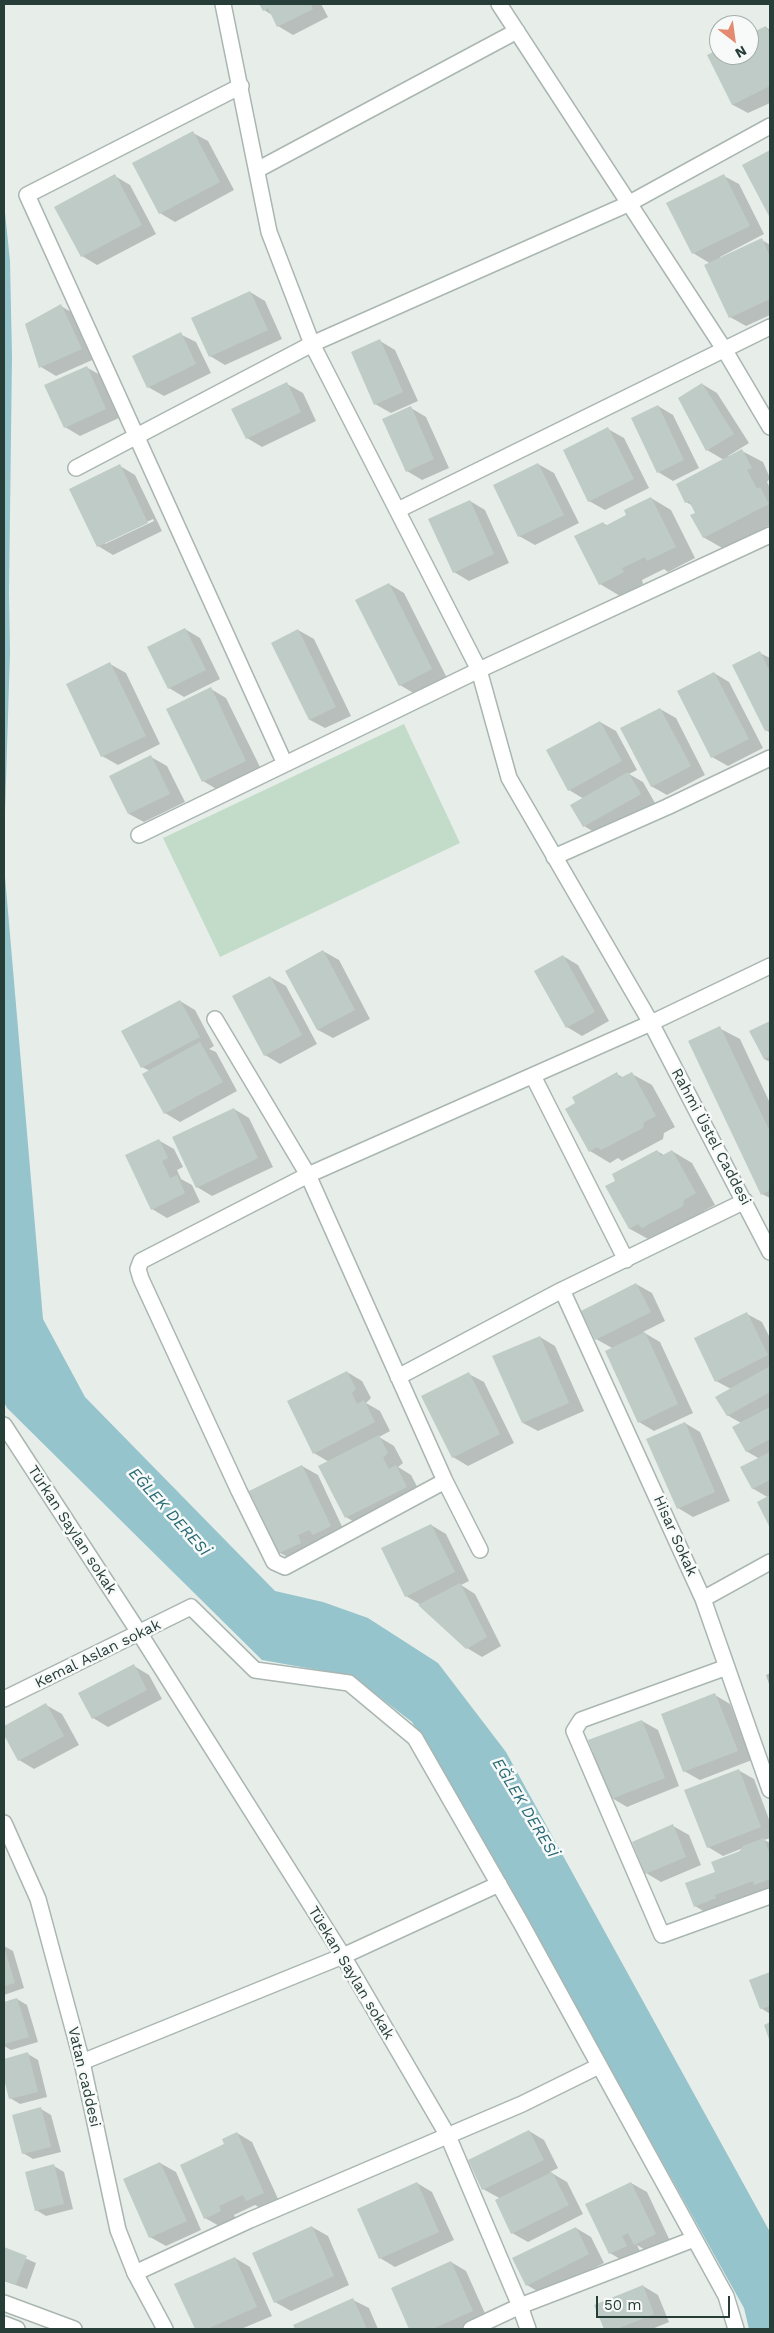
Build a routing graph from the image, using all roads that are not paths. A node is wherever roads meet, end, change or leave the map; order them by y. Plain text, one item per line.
1 (223, 4) edge
2 (499, 4) edge
3 (516, 30) junction
4 (241, 86) junction
5 (770, 126) edge
6 (257, 170) junction
7 (628, 204) junction
8 (770, 327) edge
9 (312, 344) junction
10 (724, 349) junction
11 (770, 427) edge
12 (136, 437) junction
13 (76, 468) dead end
14 (398, 510) junction
15 (770, 535) edge
16 (479, 670) junction
17 (770, 758) edge
18 (285, 764) junction
19 (139, 835) dead end
20 (554, 857) junction
21 (770, 966) edge
22 (214, 1019) dead end
23 (651, 1023) junction
24 (533, 1076) junction
25 (308, 1175) junction
26 (745, 1201) junction
27 (766, 1232) edge
28 (770, 1252) edge
29 (626, 1260) junction
30 (562, 1290) junction
31 (398, 1377) junction
32 (4, 1426) edge
33 (445, 1481) junction
34 (480, 1550) dead end
35 (770, 1562) edge
36 (703, 1599) junction
37 (140, 1634) junction
38 (727, 1667) junction
39 (4, 1699) edge
40 (770, 1790) edge
41 (4, 1823) edge
42 (499, 1884) junction
43 (770, 1896) edge
44 (343, 1956) junction
45 (82, 2062) junction
46 (599, 2066) junction
47 (448, 2136) junction
48 (694, 2239) junction
49 (135, 2273) junction
50 (4, 2303) edge
51 (520, 2306) junction
52 (4, 2324) edge
53 (17, 2329) edge
54 (74, 2329) edge
55 (165, 2329) edge
56 (471, 2329) edge
57 (528, 2329) edge
58 (736, 2329) edge

1 - 4 street, Rahmi Üstel Caddesi
2 - 3 street
3 - 6 street
3 - 7 street
4 - 6 street, Rahmi Üstel Caddesi
4 - 12 street
5 - 7 street
6 - 9 street, Rahmi Üstel Caddesi
7 - 9 street
7 - 10 street
8 - 10 street
9 - 12 street
9 - 14 street, Rahmi Üstel Caddesi
10 - 11 street
10 - 14 street
12 - 13 street
12 - 18 street
14 - 16 street, Rahmi Üstel Caddesi
15 - 16 street
16 - 18 street
16 - 20 street, Rahmi Üstel Caddesi
17 - 20 street
18 - 19 street
20 - 23 street, Rahmi Üstel Caddesi
21 - 23 street
22 - 25 street
23 - 24 street
23 - 26 street, Rahmi Üstel Caddesi
24 - 25 street
24 - 29 street
25 - 31 street
25 - 33 street
26 - 27 street, Rahmi Üstel Caddesi
26 - 29 street
27 - 28 street, Rahmi Üstel Caddesi
29 - 30 street
30 - 31 street
30 - 36 street, Hisar Sokak
31 - 33 street
32 - 37 street, Türkan Saylan sokak
33 - 34 street
35 - 36 street
36 - 38 street, Hisar Sokak
37 - 39 street, Kemal Aslan sokak
37 - 42 street, Kemal Aslan sokak
37 - 44 street, Tüekan Saylan sokak
38 - 40 street, Hisar Sokak
38 - 43 street
41 - 45 street, Vatan caddesi
42 - 44 street
42 - 46 street
44 - 45 street
44 - 47 street, Tüekan Saylan sokak
45 - 49 street, Vatan caddesi
46 - 47 street
46 - 48 street
47 - 49 street
47 - 51 street, Tüekan Saylan sokak
48 - 51 street
48 - 58 street
49 - 55 street, Vatan caddesi
50 - 54 street
51 - 56 street
51 - 57 street, Tüekan Saylan sokak
52 - 53 street

